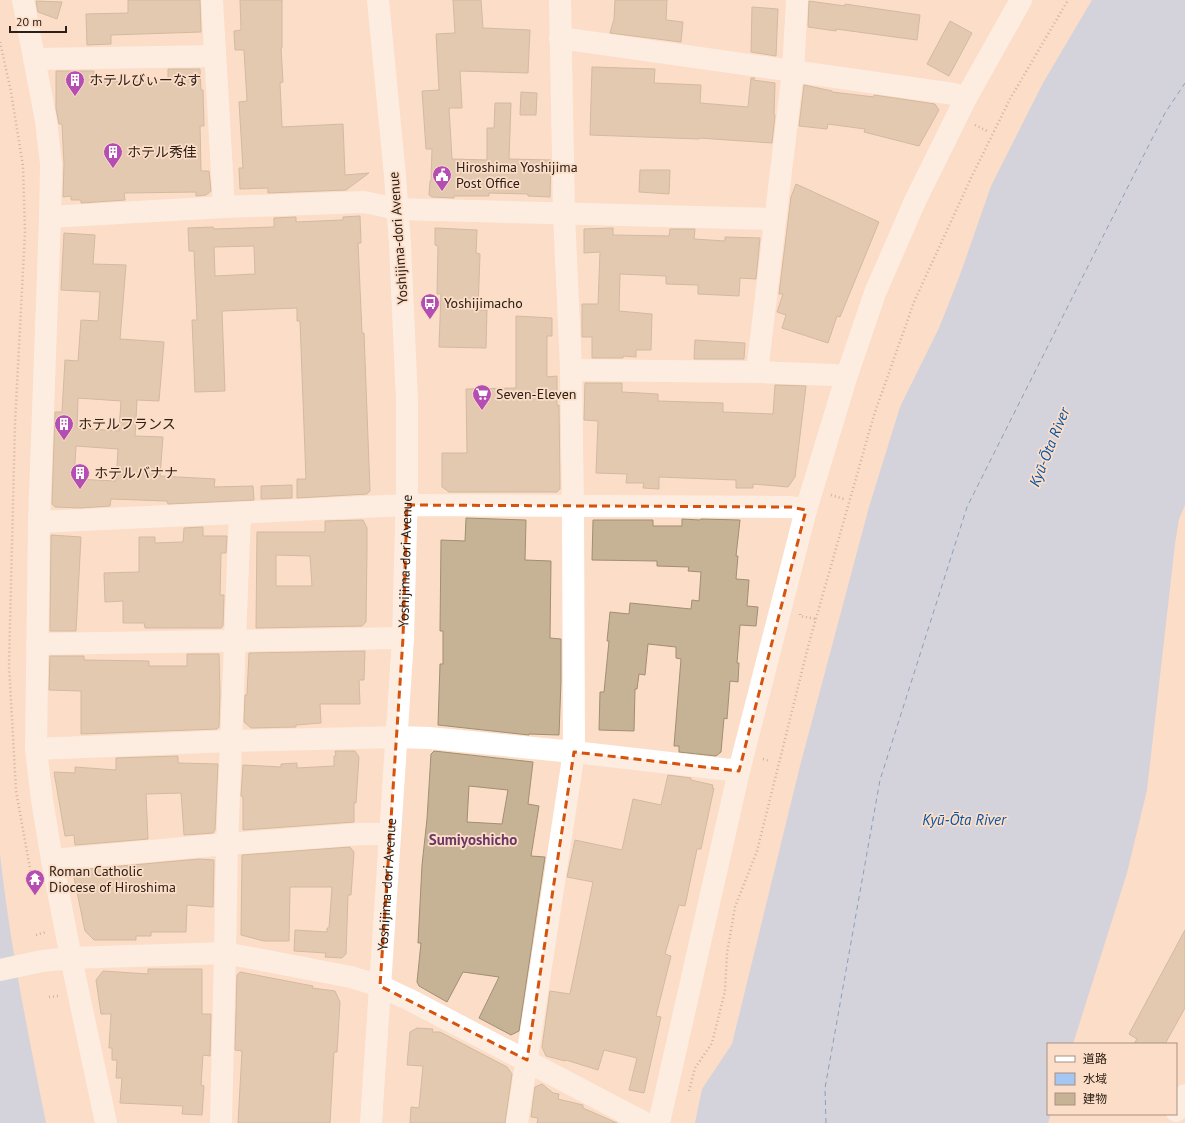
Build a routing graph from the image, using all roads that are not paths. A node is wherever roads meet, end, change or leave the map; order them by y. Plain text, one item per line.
1 (23, 0) edge
2 (212, 0) edge
3 (378, 0) edge
4 (560, 0) edge
5 (796, 0) edge
6 (1021, 0) edge
7 (560, 38) junction
8 (215, 56) junction
9 (34, 59) junction
10 (793, 71) junction
11 (966, 98) junction
12 (224, 207) junction
13 (397, 209) junction
14 (564, 213) junction
15 (50, 217) junction
16 (775, 219) junction
17 (571, 370) junction
18 (757, 372) junction
19 (846, 378) junction
20 (407, 505) junction
21 (573, 506) junction
22 (806, 510) junction
23 (240, 513) junction
24 (39, 522) junction
25 (403, 638) junction
26 (235, 641) junction
27 (37, 644) junction
28 (396, 737) junction
29 (231, 741) junction
30 (36, 749) junction
31 (574, 752) junction
32 (739, 771) junction
33 (390, 834) junction
34 (227, 844) junction
35 (52, 860) junction
36 (225, 953) junction
37 (71, 958) junction
38 (0, 970) edge
39 (380, 986) junction
40 (526, 1060) junction
41 (1185, 1094) edge
42 (1177, 1109) edge
43 (106, 1123) edge
44 (221, 1123) edge
45 (371, 1123) edge
46 (516, 1123) edge
47 (645, 1123) edge
48 (659, 1123) edge

1 - 9 street
2 - 8 street
3 - 13 street, Yoshijima-dori Avenue
4 - 7 street
5 - 10 street
6 - 11 street
7 - 10 street
7 - 14 street
8 - 9 street
8 - 12 street
9 - 15 street
10 - 11 street
10 - 16 street
11 - 19 street
12 - 13 street
12 - 15 street
13 - 14 street
13 - 20 street, Yoshijima-dori Avenue
14 - 16 street
14 - 17 street
15 - 24 street
16 - 18 street
17 - 18 street
17 - 21 street
18 - 19 street
19 - 22 street
20 - 21 street
20 - 23 street
20 - 25 street, Yoshijima-dori Avenue
21 - 22 street
21 - 31 street
22 - 32 street
23 - 24 street
23 - 26 street
24 - 27 street
25 - 26 street
25 - 28 street, Yoshijima-dori Avenue
26 - 27 street
26 - 29 street
27 - 30 street
28 - 29 street
28 - 31 street
28 - 33 street, Yoshijima-dori Avenue
29 - 30 street
29 - 34 street
30 - 35 street
31 - 32 street
31 - 40 street
32 - 48 street
33 - 34 street
33 - 39 street, Yoshijima-dori Avenue
34 - 35 street
34 - 36 street
35 - 37 street
36 - 37 street
36 - 39 street
36 - 44 street
37 - 38 street
37 - 43 street
39 - 40 street
39 - 45 street, Yoshijima-dori Avenue
40 - 46 street
40 - 47 street
41 - 42 street

